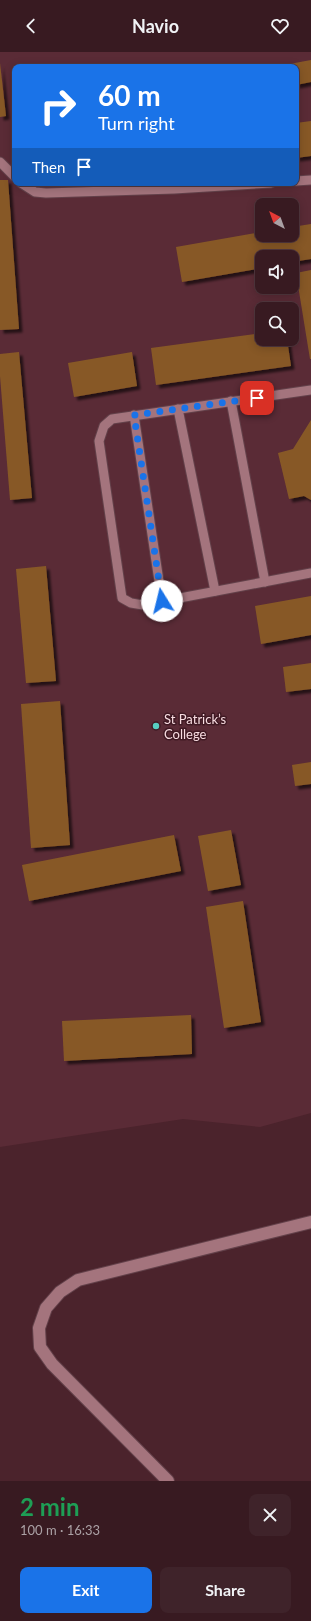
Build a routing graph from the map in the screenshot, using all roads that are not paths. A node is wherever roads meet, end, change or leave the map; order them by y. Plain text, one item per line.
1 (0, 162) edge
2 (12, 174) edge
3 (311, 180) edge
4 (299, 181) edge
5 (26, 186) edge
6 (229, 186) edge
7 (311, 390) edge
8 (231, 401) junction
9 (178, 409) junction
10 (134, 415) junction
11 (311, 573) edge
12 (264, 582) junction
13 (215, 591) junction
14 (162, 601) junction
15 (311, 1222) edge
16 (168, 1481) edge

1 - 2 lane
3 - 4 lane
5 - 6 lane
7 - 8 lane
8 - 9 lane
8 - 12 lane
9 - 10 lane
9 - 13 lane
10 - 14 lane
10 - 14 lane
11 - 12 lane
12 - 13 lane
13 - 14 lane
15 - 16 street

